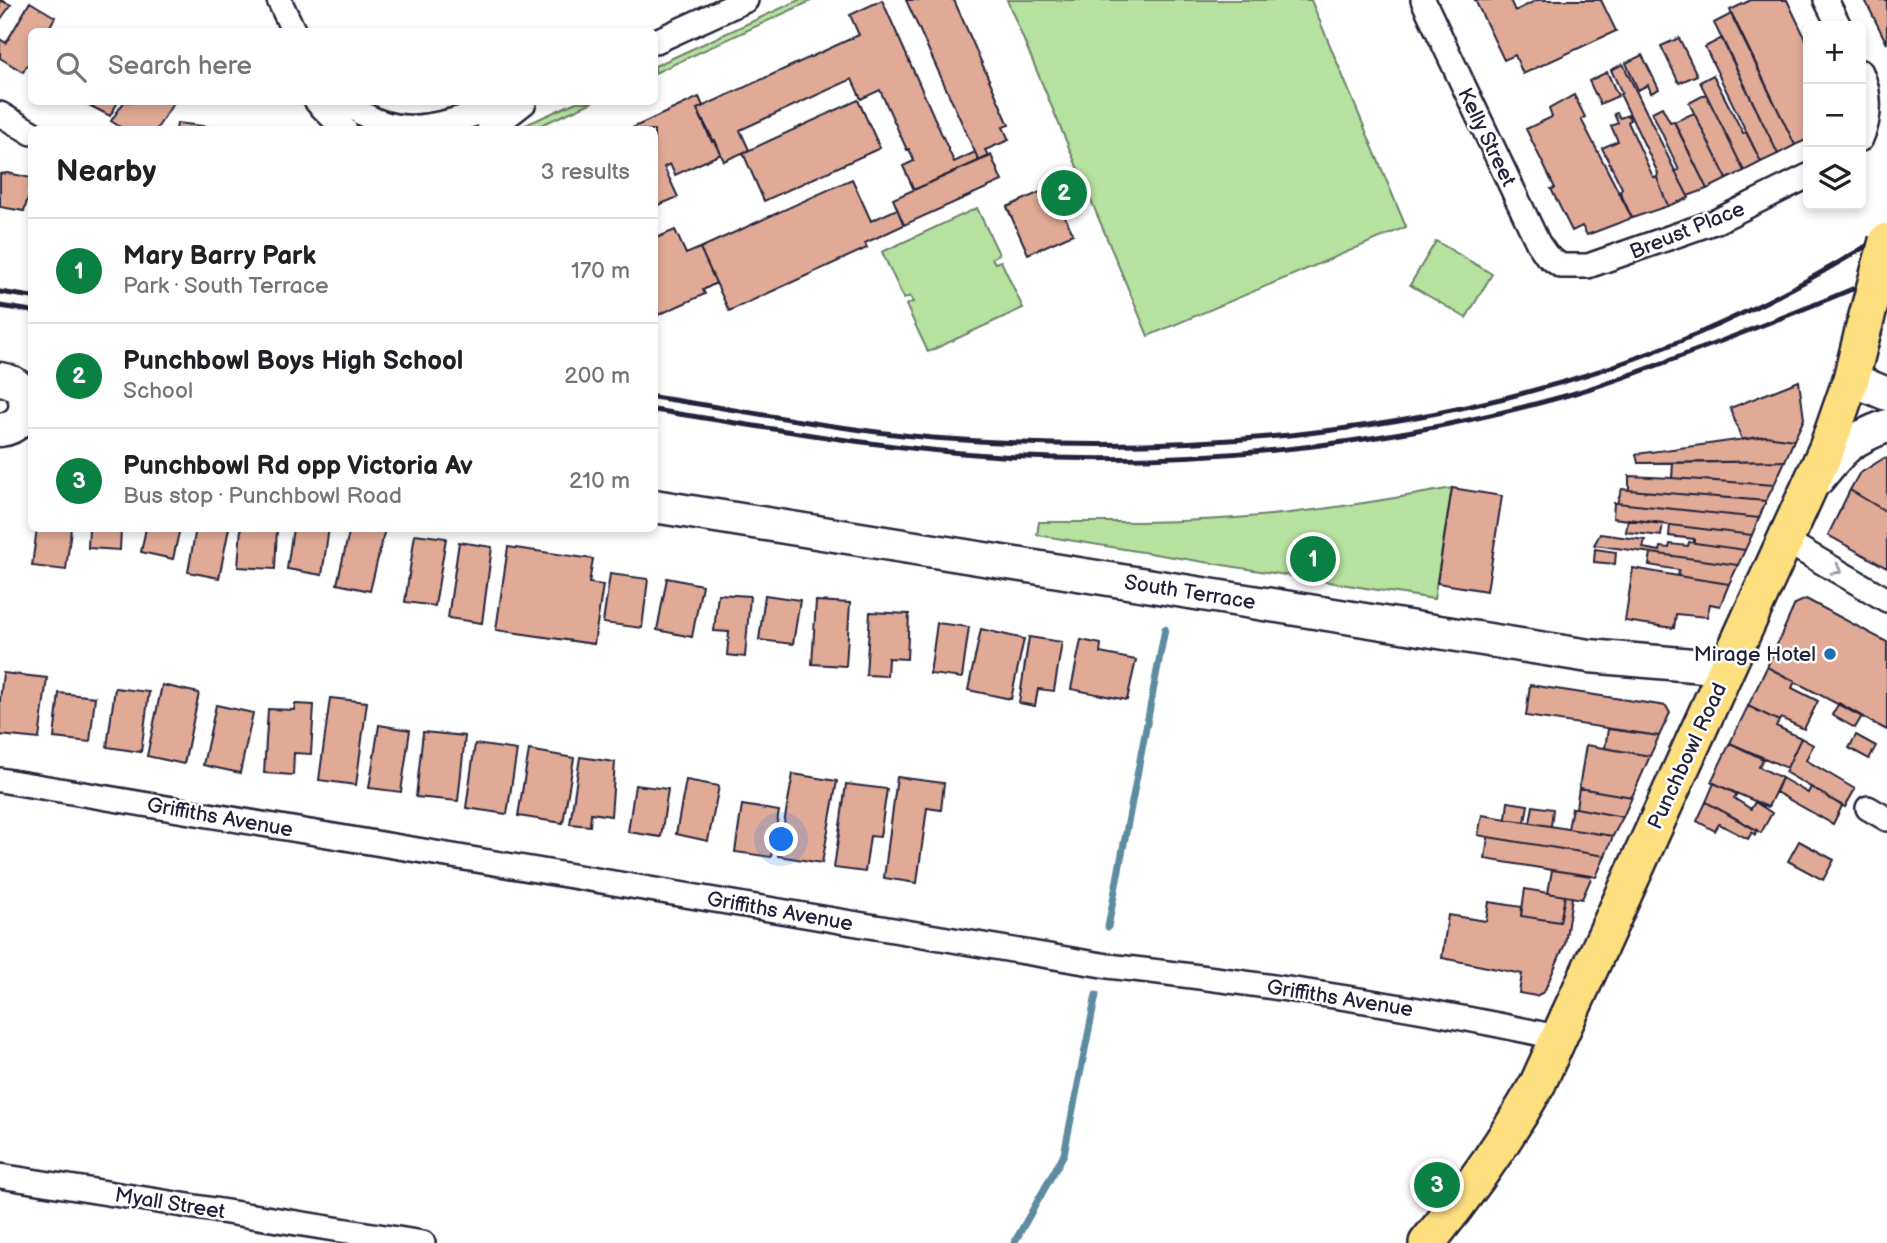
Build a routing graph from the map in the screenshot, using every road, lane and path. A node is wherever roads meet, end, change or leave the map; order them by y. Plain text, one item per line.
1 (279, 0) edge
2 (746, 0) edge
3 (1423, 0) edge
4 (1826, 0) edge
5 (1836, 21) edge
6 (292, 28) edge
7 (658, 40) edge
8 (1866, 91) edge
9 (320, 105) edge
10 (350, 105) edge
11 (504, 105) edge
12 (522, 105) edge
13 (0, 114) edge
14 (341, 126) edge
15 (395, 126) edge
16 (427, 126) edge
17 (494, 126) edge
18 (1866, 126) edge
19 (28, 131) edge
20 (1803, 178) edge
21 (1887, 241) edge
22 (1561, 266) joint
23 (0, 379) edge
24 (1851, 379) junction
25 (1887, 394) edge
26 (28, 403) edge
27 (28, 407) edge
28 (1887, 426) edge
29 (0, 430) edge
30 (1808, 490) junction
31 (658, 507) edge
32 (1786, 541) junction
33 (1887, 600) edge
34 (1727, 668) junction
35 (0, 780) edge
36 (1560, 1038) junction
37 (0, 1176) edge
38 (423, 1243) edge
39 (1427, 1243) edge

1 - 6 street
2 - 7 street
3 - 22 street, Kelly Street
4 - 5 street
8 - 18 street
9 - 14 street
10 - 15 street
11 - 16 street
12 - 17 street
13 - 19 street
20 - 22 street, Breust Place
21 - 24 main road, Punchbowl Road, bridge
23 - 26 street
24 - 25 street
24 - 30 main road, Punchbowl Road
27 - 29 street
28 - 30 street
30 - 32 main road, Punchbowl Road
31 - 34 street, South Terrace
32 -> 33 street
32 - 34 main road, Punchbowl Road
34 - 36 main road, Punchbowl Road
35 - 36 street, Griffiths Avenue
36 - 39 main road, Punchbowl Road
37 - 38 street, Myall Street

